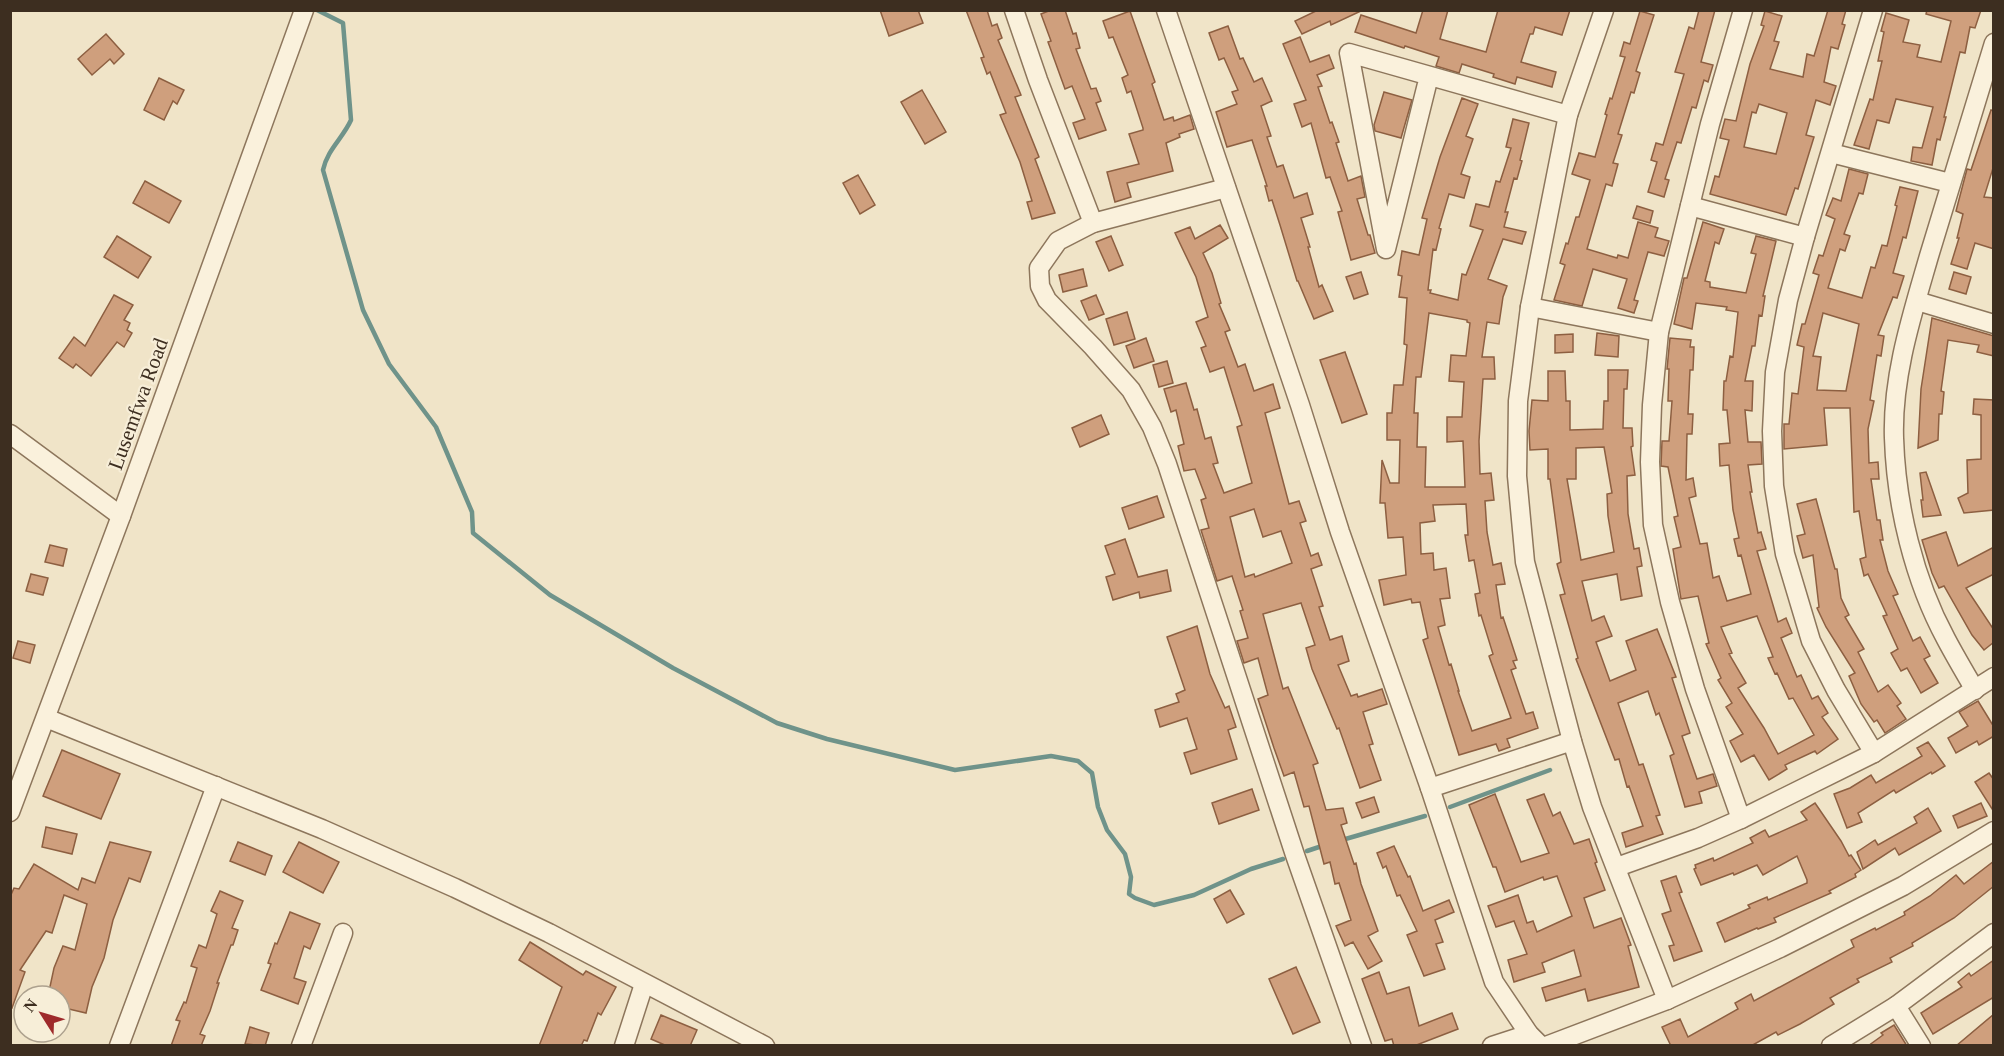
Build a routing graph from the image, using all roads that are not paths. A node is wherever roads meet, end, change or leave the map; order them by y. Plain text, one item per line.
1 (304, 10) edge
2 (1014, 10) edge
3 (1166, 10) edge
4 (1604, 10) edge
5 (1743, 10) edge
6 (1873, 10) edge
7 (1994, 43) edge
8 (1429, 76) junction
9 (1568, 115) junction
10 (1831, 153) junction
11 (1950, 183) junction
12 (1226, 188) junction
13 (1690, 206) junction
14 (1093, 223) junction
15 (1804, 237) junction
16 (1917, 301) junction
17 (1530, 307) junction
18 (1994, 324) edge
19 (1659, 332) junction
20 (10, 434) edge
21 (121, 516) junction
22 (1994, 677) edge
23 (1975, 690) junction
24 (46, 718) junction
25 (1572, 741) junction
26 (1874, 753) junction
27 (216, 786) junction
28 (1430, 788) junction
29 (10, 812) edge
30 (1741, 819) junction
31 (1994, 831) edge
32 (1617, 867) junction
33 (343, 933) dead end
34 (1994, 933) edge
35 (644, 984) junction
36 (1667, 1000) junction
37 (1896, 1006) junction
38 (1535, 1040) edge
39 (119, 1046) edge
40 (301, 1046) edge
41 (624, 1046) edge
42 (765, 1046) edge
43 (1362, 1046) edge
44 (1492, 1046) edge
45 (1546, 1046) edge
46 (1831, 1046) edge
47 (1921, 1046) edge

1 - 21 street, Lusemfwa Road
2 - 14 street
3 - 12 street
4 - 9 street
5 - 13 street
6 - 10 street
7 - 11 street
8 - 8 street
8 - 9 street
9 - 17 street
10 - 11 street
10 - 15 street
11 - 16 street
12 - 14 street
12 - 28 street
13 - 15 street
13 - 19 street
14 - 43 street
15 - 26 street
16 - 18 street
16 - 23 street
17 - 19 street
17 - 25 street
19 - 30 street
20 - 21 street
21 - 24 street, Lusemfwa Road
22 - 23 street
23 - 26 street
24 - 27 street
24 - 29 street, Lusemfwa Road
25 - 28 street
25 - 32 street
26 - 30 street
27 - 35 street
27 - 39 street
28 - 38 street
30 - 32 street
31 - 36 street
32 - 36 street
33 - 40 street
34 - 37 street
35 - 41 street
35 - 42 street
36 - 45 street
37 - 46 street
37 - 47 street
38 - 44 street

